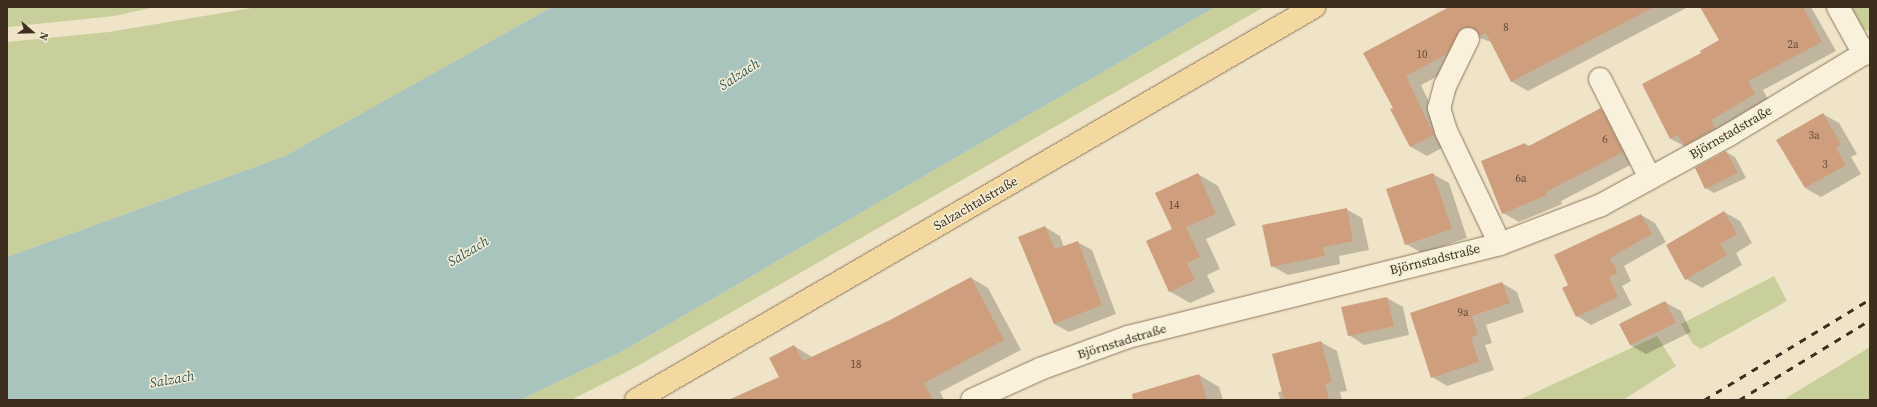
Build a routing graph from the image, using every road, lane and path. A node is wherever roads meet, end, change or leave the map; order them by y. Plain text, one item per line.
1 (1314, 7) edge
2 (1838, 7) edge
3 (1468, 39) dead end
4 (1867, 52) edge
5 (1600, 79) dead end
6 (1650, 178) junction
7 (1500, 244) junction
8 (636, 400) edge
9 (972, 400) edge

1 - 8 main road, Salzachtalstraße
2 - 4 street
3 - 7 street
4 - 6 street, Björnstadstraße
5 - 6 street
6 - 7 street, Björnstadstraße
7 - 9 street, Björnstadstraße

